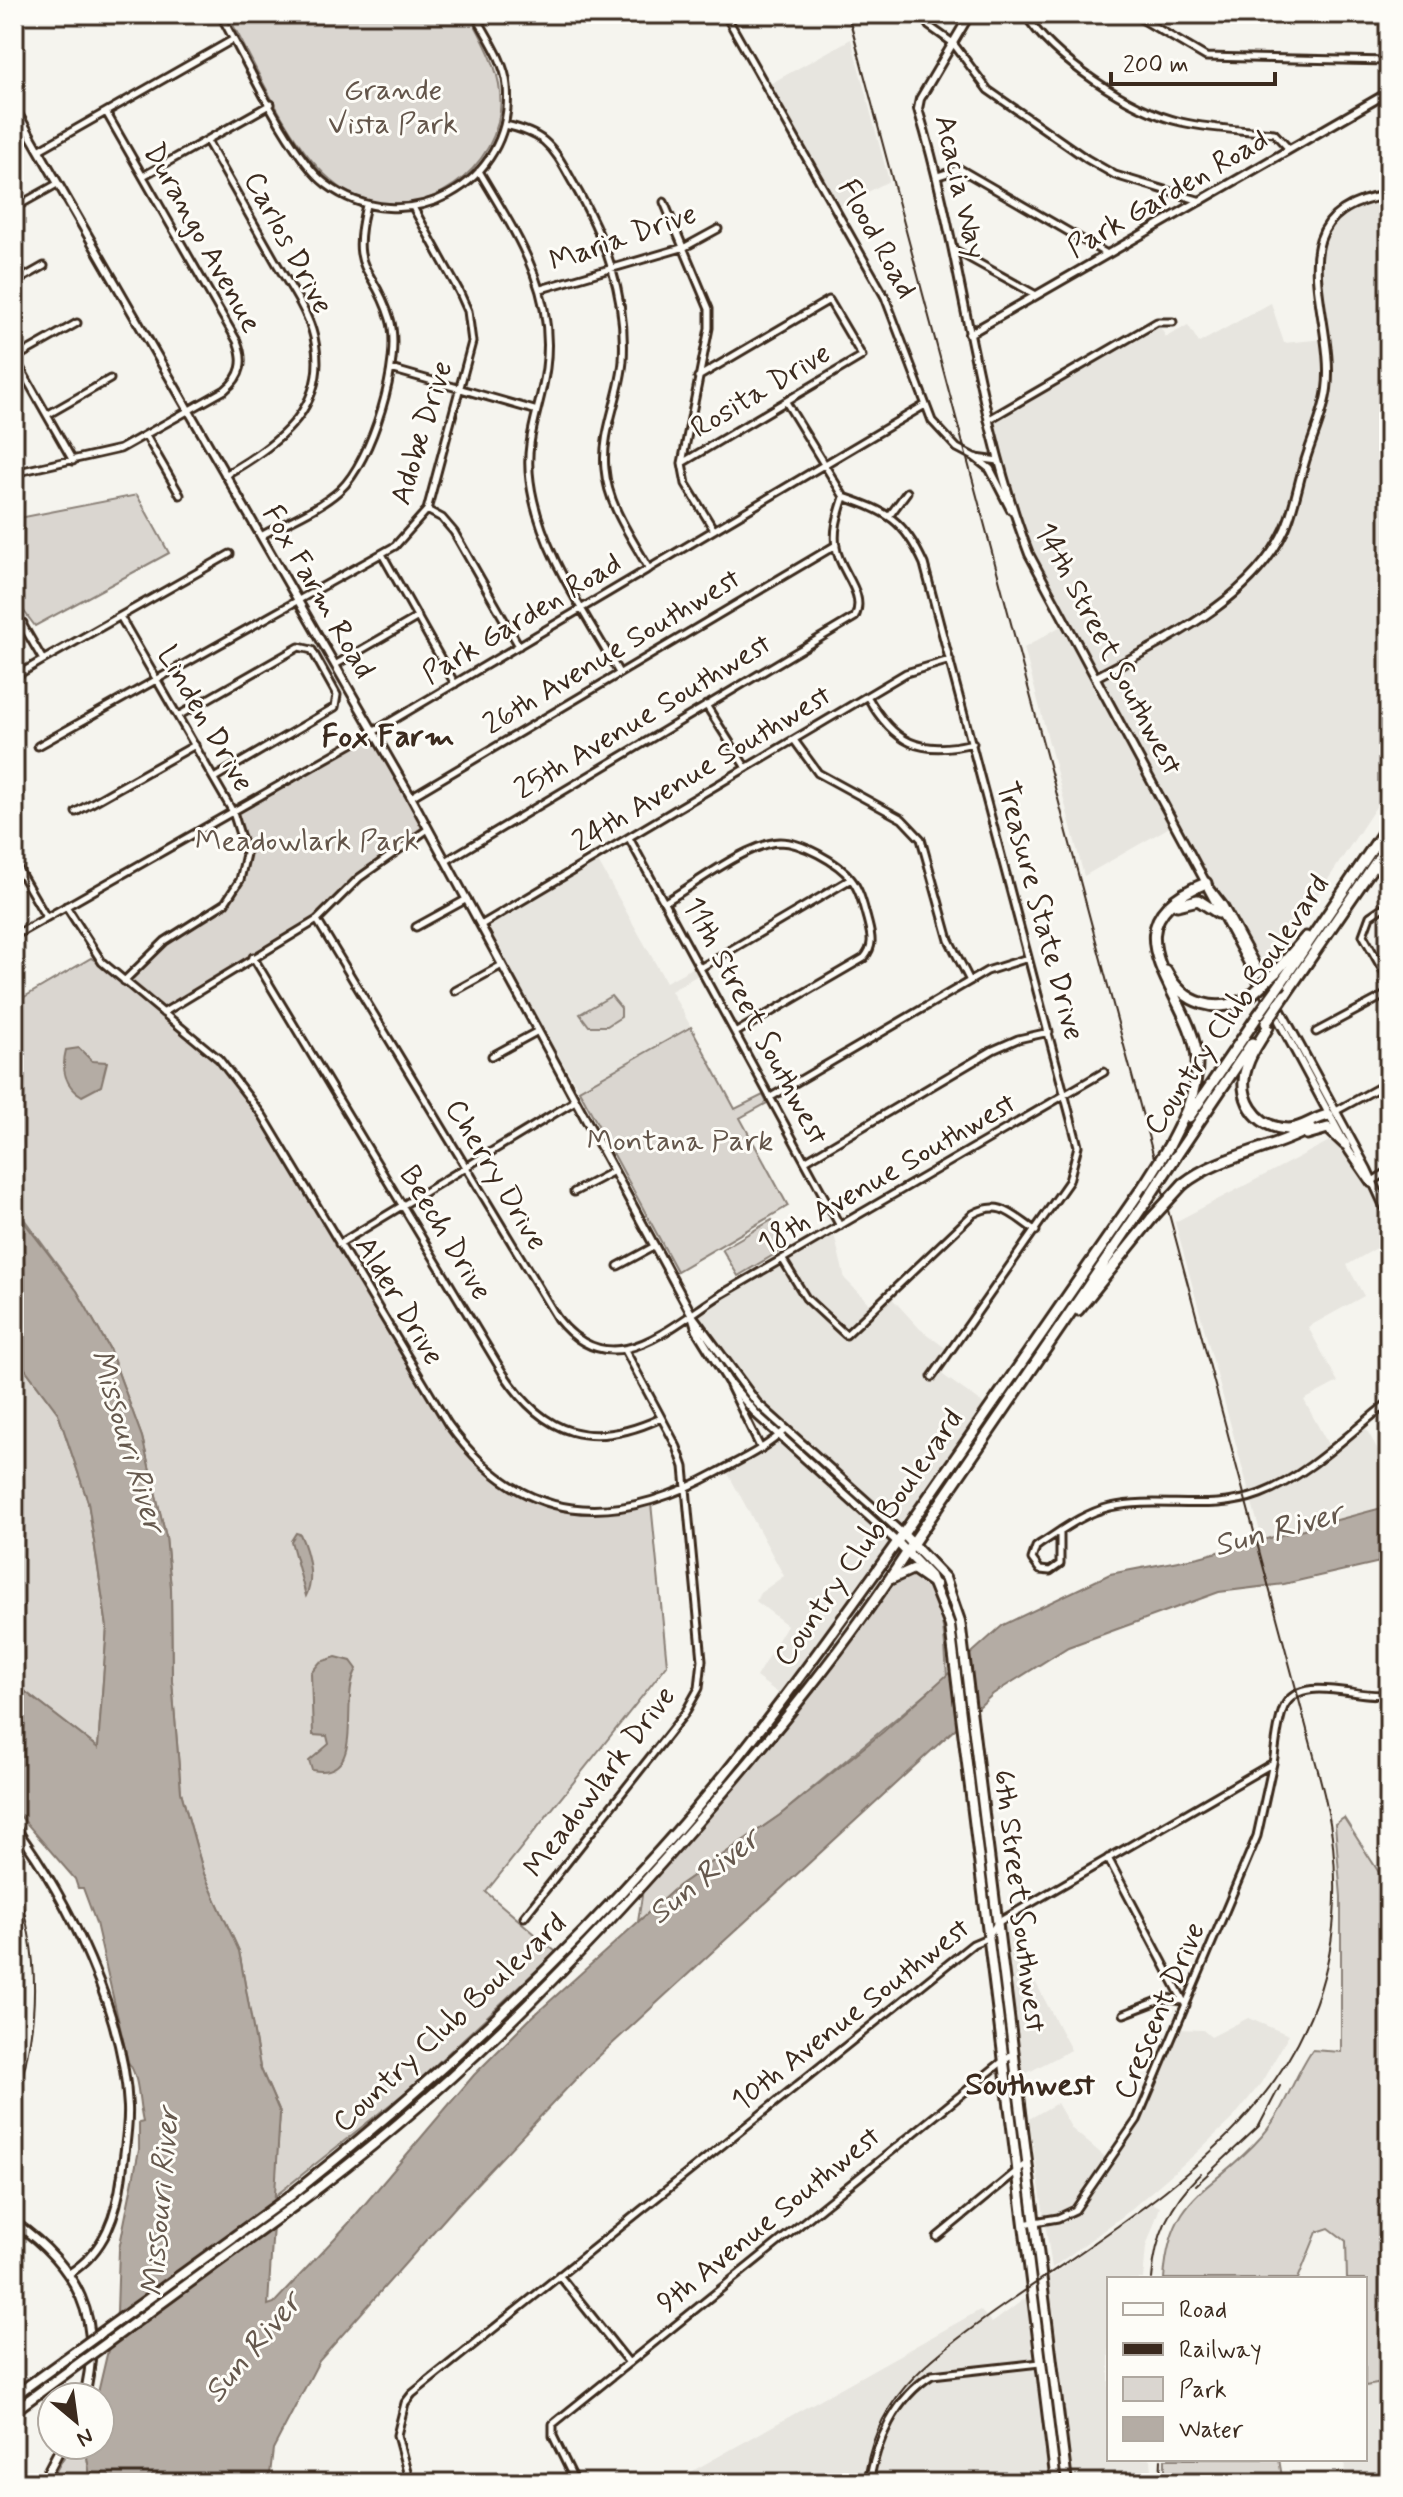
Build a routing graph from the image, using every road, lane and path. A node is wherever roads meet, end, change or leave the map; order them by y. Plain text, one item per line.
1 (220, 14) edge
2 (475, 14) edge
3 (725, 14) edge
4 (922, 14) edge
5 (970, 14) edge
6 (1025, 14) edge
7 (1133, 14) edge
8 (234, 39) junction
9 (953, 43) junction
10 (1389, 61) edge
11 (1389, 92) edge
12 (272, 104) junction
13 (14, 107) edge
14 (106, 112) junction
15 (505, 125) junction
16 (207, 141) junction
17 (1289, 149) junction
18 (39, 150) junction
19 (479, 171) junction
20 (143, 176) junction
21 (938, 176) junction
22 (57, 184) junction
23 (1389, 195) edge
24 (1201, 201) junction
25 (664, 202) dead end
26 (366, 205) junction
27 (14, 208) edge
28 (414, 209) junction
29 (718, 229) dead end
30 (685, 247) junction
31 (953, 249) junction
32 (1107, 254) junction
33 (44, 266) dead end
34 (614, 268) junction
35 (14, 283) edge
36 (541, 289) junction
37 (1036, 295) junction
38 (1173, 322) dead end
39 (77, 323) dead end
40 (969, 334) junction
41 (14, 358) edge
42 (391, 369) junction
43 (698, 377) junction
44 (110, 379) dead end
45 (461, 388) junction
46 (786, 402) junction
47 (925, 405) junction
48 (534, 410) junction
49 (189, 411) junction
50 (47, 415) junction
51 (988, 421) junction
52 (146, 436) junction
53 (976, 458) junction
54 (73, 461) junction
55 (1000, 461) junction
56 (682, 463) junction
57 (824, 464) junction
58 (14, 473) edge
59 (225, 475) junction
60 (907, 492) dead end
61 (180, 495) dead end
62 (844, 497) junction
63 (427, 510) junction
64 (890, 515) junction
65 (1014, 515) junction
66 (714, 530) junction
67 (261, 536) junction
68 (836, 545) junction
69 (230, 554) dead end
70 (382, 554) junction
71 (649, 569) junction
72 (297, 600) junction
73 (583, 609) junction
74 (14, 610) edge
75 (418, 617) junction
76 (121, 618) junction
77 (23, 623) junction
78 (14, 628) edge
79 (519, 646) junction
80 (43, 660) junction
81 (950, 660) junction
82 (335, 665) junction
83 (619, 673) junction
84 (14, 677) edge
85 (1096, 677) junction
86 (157, 680) junction
87 (455, 684) junction
88 (867, 696) junction
89 (706, 705) junction
90 (178, 716) junction
91 (373, 732) junction
92 (794, 740) junction
93 (973, 743) junction
94 (195, 745) junction
95 (38, 746) dead end
96 (746, 768) junction
97 (214, 778) junction
98 (411, 797) junction
99 (76, 812) dead end
100 (233, 812) junction
101 (1389, 824) edge
102 (428, 829) junction
103 (629, 838) junction
104 (1389, 843) edge
105 (1389, 855) edge
106 (446, 861) junction
107 (14, 862) edge
108 (851, 879) junction
109 (1206, 883) junction
110 (467, 899) junction
111 (665, 902) junction
112 (1389, 903) edge
113 (1177, 905) junction
114 (66, 906) junction
115 (1345, 907) junction
116 (1218, 913) junction
117 (46, 917) junction
118 (317, 920) junction
119 (481, 925) junction
120 (416, 927) dead end
121 (14, 936) edge
122 (253, 957) junction
123 (1028, 958) junction
124 (502, 965) junction
125 (700, 968) junction
126 (1278, 978) junction
127 (124, 981) junction
128 (970, 981) junction
129 (1389, 981) edge
130 (455, 991) dead end
131 (1389, 993) edge
132 (163, 1013) junction
133 (1264, 1022) junction
134 (538, 1031) junction
135 (1049, 1032) junction
136 (1316, 1032) dead end
137 (735, 1033) junction
138 (492, 1056) dead end
139 (1104, 1072) dead end
140 (1389, 1082) edge
141 (1066, 1095) junction
142 (771, 1097) junction
143 (575, 1101) junction
144 (1332, 1113) junction
145 (1285, 1140) junction
146 (1345, 1144) junction
147 (1169, 1146) junction
148 (805, 1161) junction
149 (465, 1166) junction
150 (614, 1171) junction
151 (1389, 1171) edge
152 (1371, 1183) junction
153 (574, 1192) dead end
154 (402, 1205) junction
155 (1389, 1217) edge
156 (840, 1226) junction
157 (1036, 1231) junction
158 (339, 1244) junction
159 (655, 1246) junction
160 (783, 1259) junction
161 (618, 1266) dead end
162 (692, 1315) junction
163 (1059, 1329) junction
164 (625, 1350) junction
165 (932, 1377) dead end
166 (728, 1381) junction
167 (1389, 1402) edge
168 (661, 1418) junction
169 (786, 1429) junction
170 (779, 1436) junction
171 (761, 1449) junction
172 (689, 1488) junction
173 (1060, 1531) junction
174 (900, 1538) junction
175 (911, 1547) junction
176 (887, 1581) junction
177 (936, 1585) junction
178 (1389, 1694) edge
179 (1273, 1763) junction
180 (14, 1826) edge
181 (1108, 1858) junction
182 (524, 1917) dead end
183 (997, 1923) junction
184 (987, 1938) junction
185 (1185, 2004) junction
186 (1124, 2014) dead end
187 (1014, 2052) junction
188 (1002, 2062) junction
189 (1028, 2162) junction
190 (1015, 2172) junction
191 (14, 2222) edge
192 (1035, 2222) junction
193 (1022, 2224) junction
194 (937, 2237) dead end
195 (70, 2273) junction
196 (559, 2275) junction
197 (629, 2363) junction
198 (1040, 2363) junction
199 (88, 2381) edge
200 (14, 2396) edge
201 (14, 2411) edge
202 (54, 2461) edge
203 (42, 2483) edge
204 (410, 2483) edge
205 (576, 2483) edge
206 (869, 2483) edge
207 (1056, 2483) edge
208 (1067, 2483) edge

1 - 8 street
2 - 15 street
3 - 47 street, Flood Road
4 - 9 street
5 - 9 street, Acacia Way
6 - 17 street
7 - 10 street
8 - 12 street
8 - 14 street
9 - 21 street, Acacia Way
9 - 24 street
11 - 17 street, Park Garden Road
12 - 16 street
12 - 26 street
13 - 18 street, Fox Farm Road
14 - 18 street
14 - 20 street, Durango Avenue
15 - 19 street
15 - 34 street
16 - 20 street
16 - 59 street, Carlos Drive
17 - 24 street, Park Garden Road
18 - 22 street, Fox Farm Road
19 - 28 street
19 - 36 street
20 - 49 street, Durango Avenue
21 - 31 street, Acacia Way
21 - 32 street
22 - 27 street
22 - 49 street, Fox Farm Road
23 - 85 street
24 - 32 street, Park Garden Road
25 - 30 street
26 - 28 street
26 - 42 street
28 - 45 street, Adobe Drive
29 - 30 street, Maria Drive
30 - 34 street, Maria Drive
30 - 43 street
31 - 37 street
31 - 40 street, Acacia Way
32 - 37 street, Park Garden Road
33 - 35 street
34 - 36 street, Maria Drive
34 - 71 street
36 - 48 street
37 - 40 street, Park Garden Road
38 - 51 street
39 - 41 street
40 - 51 street, 14th Street Southwest
41 - 50 street
42 - 45 street
42 - 67 street
43 - 46 street, Rosita Drive
43 - 56 street
44 - 50 street
45 - 48 street
45 - 63 street, Adobe Drive
46 - 56 street, Rosita Drive
46 - 57 street
47 - 53 street, Flood Road
47 - 57 street, Park Garden Road
48 - 73 street
49 - 52 street, Durango Avenue
49 - 59 street, Fox Farm Road
50 - 54 street
51 - 55 street, 14th Street Southwest
52 - 54 street, Durango Avenue
52 - 61 street
53 - 55 street, Flood Road
53 - 65 street
54 - 58 street, Durango Avenue
55 - 65 street, 14th Street Southwest
56 - 66 street
57 - 62 street
57 - 66 street, Park Garden Road
59 - 67 street, Fox Farm Road
60 - 64 street
62 - 64 street
62 - 68 street
63 - 70 street, Adobe Drive
63 - 79 street
64 - 81 street, Treasure State Drive
65 - 85 street, 14th Street Southwest
66 - 71 street, Park Garden Road
67 - 72 street, Fox Farm Road
68 - 83 street, 26th Avenue Southwest
68 - 89 street, 25th Avenue Southwest
69 - 76 street
70 - 72 street, Adobe Drive
70 - 75 street
71 - 73 street, Park Garden Road
72 - 82 street, Fox Farm Road
72 - 86 street, Adobe Drive
73 - 79 street, Park Garden Road
73 - 83 street
74 - 77 street
75 - 82 street
75 - 87 street
76 - 80 street
76 - 86 street, Linden Drive
77 - 78 street
77 - 80 street
79 - 87 street, Park Garden Road
80 - 84 street
81 - 88 street, 24th Avenue Southwest
81 - 93 street, Treasure State Drive
82 - 91 street, Fox Farm Road
83 - 98 street, 26th Avenue Southwest
85 - 109 street, 14th Street Southwest
86 - 90 street, Linden Drive
86 - 95 street, Adobe Drive
87 - 91 street, Park Garden Road
88 - 92 street, 24th Avenue Southwest
88 - 93 street
89 - 96 street
89 - 106 street, 25th Avenue Southwest
90 - 94 street, Linden Drive
90 - 97 street
91 - 98 street, Fox Farm Road
91 - 100 street, Park Garden Road
92 - 96 street, 24th Avenue Southwest
92 - 128 street
93 - 123 street, Treasure State Drive
94 - 97 street, Linden Drive
94 - 99 street
96 - 103 street, 24th Avenue Southwest
97 - 100 street, Linden Drive
98 - 102 street, Fox Farm Road
100 - 114 street, Park Garden Road
100 - 127 street, Linden Drive
101 - 126 highway, Country Club Boulevard
102 - 106 street, Fox Farm Road
102 - 118 street
103 - 111 street, 11th Street Southwest
103 - 119 street, 24th Avenue Southwest
104 - 115 highway
105 - 115 highway
106 - 110 street, Fox Farm Road
107 - 117 street
108 - 111 street
108 - 125 street
108 - 137 street
109 - 113 highway
109 - 116 street, 14th Street Southwest
109 - 144 street, 14th Street Southwest
109 - 147 highway
110 - 119 street, Fox Farm Road
110 - 120 street
111 - 125 street, 11th Street Southwest
112 - 129 street
113 - 116 highway
113 - 126 highway, bridge
114 - 117 street, Park Garden Road
114 - 127 street, Alder Drive
115 - 133 highway, Country Club Boulevard, bridge
116 - 144 street, 14th Street Southwest
117 - 121 street, Park Garden Road
118 - 122 street
118 - 149 street, Cherry Drive
119 - 124 street, Fox Farm Road
122 - 132 street
122 - 154 street, Beech Drive
123 - 128 street
123 - 135 street, Treasure State Drive
124 - 130 street
124 - 134 street, Fox Farm Road
125 - 137 street, 11th Street Southwest
126 - 133 highway, Country Club Boulevard, bridge
127 - 132 street, Alder Drive
128 - 142 street
131 - 136 street
132 - 158 street, Alder Drive
133 - 144 highway
133 - 147 highway, Country Club Boulevard
133 - 163 highway, Country Club Boulevard, bridge
134 - 138 street
134 - 143 street, Fox Farm Road
135 - 141 street, Treasure State Drive
135 - 148 street
137 - 142 street, 11th Street Southwest
139 - 141 street, 18th Avenue Southwest
140 - 144 street
141 - 156 street, 18th Avenue Southwest
141 - 157 street, Treasure State Drive
142 - 148 street, 11th Street Southwest
143 - 149 street
143 - 150 street, Fox Farm Road
144 - 145 highway
144 - 146 street, 14th Street Southwest
144 - 152 street, 14th Street Southwest
145 - 146 highway
145 - 163 highway, bridge
146 - 152 street, 14th Street Southwest
147 - 174 highway, Country Club Boulevard, bridge
148 - 156 street, 11th Street Southwest
149 - 154 street
149 - 164 street, Cherry Drive
150 - 153 street
150 - 159 street, Fox Farm Road
151 - 152 street
152 - 155 street, 14th Street Southwest
154 - 158 street
154 - 168 street, Beech Drive
156 - 160 street, 18th Avenue Southwest
157 - 160 street
157 - 165 street, Treasure State Drive
158 - 172 street, Alder Drive
159 - 161 street
159 - 162 street, Fox Farm Road
160 - 162 street, 18th Avenue Southwest
162 - 164 street
162 - 166 street, Fox Farm Road
162 - 169 street, Fox Farm Road
163 - 175 highway, Country Club Boulevard
164 - 168 street, Meadowlark Drive
166 - 170 street, Fox Farm Road
166 - 171 street, Fox Farm Road
167 - 173 street
168 - 172 street, Meadowlark Drive
169 - 170 street, Alder Drive
169 - 174 street, Fox Farm Road
170 - 171 street, Alder Drive
170 - 174 street, Fox Farm Road
171 - 172 street, Alder Drive
172 - 182 street, Meadowlark Drive
173 - 173 street
174 - 175 main road, 6th Street Southwest
174 - 200 main road, Country Club Boulevard, bridge
175 - 176 main road, Country Club Boulevard
175 - 177 main road, 6th Street Southwest
175 - 183 main road, 6th Street Southwest
176 - 177 main road
176 - 201 main road, Country Club Boulevard, bridge
177 - 184 main road, 6th Street Southwest
178 - 179 street
179 - 181 street, 10th Avenue Southwest
179 - 185 street, Crescent Drive
180 - 195 street
181 - 183 street, 10th Avenue Southwest
181 - 185 street
183 - 184 street, 10th Avenue Southwest
183 - 187 main road, 6th Street Southwest
184 - 188 main road, 6th Street Southwest
184 - 196 street, 10th Avenue Southwest
185 - 186 street
185 - 192 street, Crescent Drive
187 - 188 street, 9th Avenue Southwest
187 - 189 main road, 6th Street Southwest
188 - 190 main road, 6th Street Southwest
188 - 197 street, 9th Avenue Southwest
189 - 190 street
189 - 192 main road, 6th Street Southwest
190 - 193 main road, 6th Street Southwest
190 - 194 street
191 - 195 main road
192 - 193 street, Crescent Drive
192 - 208 main road, 6th Street Southwest
193 - 198 main road, 6th Street Southwest
195 - 199 main road
196 - 197 street
196 - 204 street, 10th Avenue Southwest
197 - 205 street, 9th Avenue Southwest
198 - 206 street
198 - 207 main road, 6th Street Southwest
202 - 203 main road

